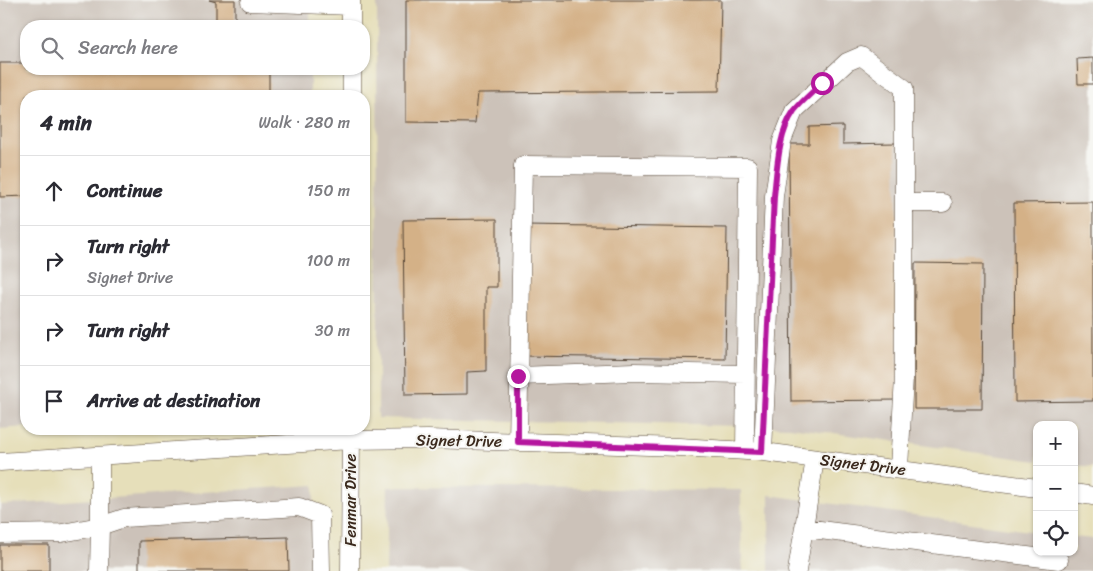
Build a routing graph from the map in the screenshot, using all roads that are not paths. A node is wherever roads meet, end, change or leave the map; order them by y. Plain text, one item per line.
1 (250, 2) dead end
2 (303, 2) edge
3 (351, 3) edge
4 (351, 20) edge
5 (352, 75) edge
6 (352, 90) edge
7 (904, 203) junction
8 (943, 203) dead end
9 (745, 374) junction
10 (518, 376) junction
11 (351, 435) edge
12 (518, 442) junction
13 (754, 451) junction
14 (100, 456) junction
15 (815, 459) junction
16 (0, 462) edge
17 (899, 468) junction
18 (1033, 487) edge
19 (1078, 494) edge
20 (1093, 496) edge
21 (100, 526) junction
22 (804, 528) junction
23 (0, 534) edge
24 (1059, 560) dead end
25 (99, 571) edge
26 (321, 571) edge
27 (350, 571) edge
28 (797, 571) edge

1 - 2 street
2 - 3 street
3 - 4 street
5 - 6 street
7 - 8 street
7 - 13 street
7 - 17 street
9 - 10 street
9 - 10 street
9 - 13 street
10 - 12 street
11 - 12 street, Signet Drive
11 - 14 street, Signet Drive
11 - 27 street, Fenmar Drive
12 - 13 street, Signet Drive
13 - 15 street, Signet Drive
14 - 16 street, Signet Drive
14 - 21 street
15 - 17 street, Signet Drive
15 - 22 street
17 - 18 street, Signet Drive
19 - 20 street
21 - 23 street
21 - 25 street
21 - 26 street
22 - 24 street
22 - 28 street

